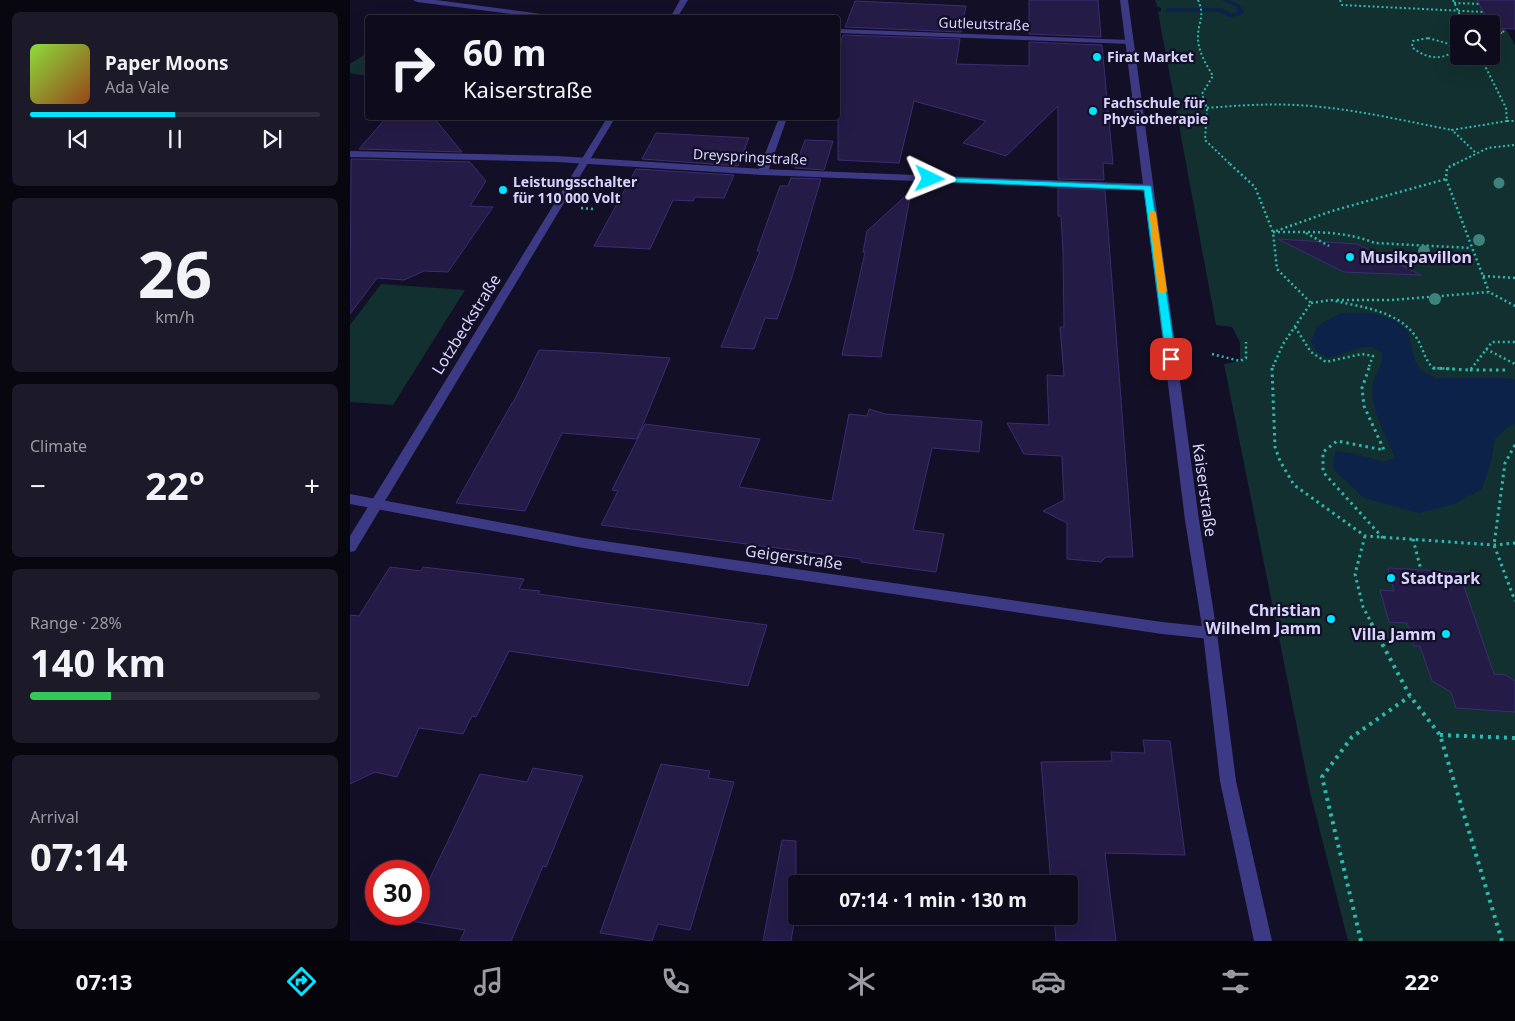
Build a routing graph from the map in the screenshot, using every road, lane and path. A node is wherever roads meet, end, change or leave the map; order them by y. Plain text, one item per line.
1 (418, 0) edge
2 (499, 0) edge
3 (684, 0) edge
4 (1124, 0) edge
5 (1198, 0) edge
6 (1340, 0) edge
7 (1454, 1) edge
8 (1480, 4) dead end
9 (486, 8) junction
10 (1458, 10) junction
11 (1484, 12) dead end
12 (543, 15) edge
13 (675, 15) edge
14 (1460, 15) edge
15 (1502, 29) dead end
16 (840, 31) edge
17 (1500, 33) edge
18 (1130, 42) junction
19 (1453, 48) joint
20 (1484, 65) edge
21 (1207, 108) junction
22 (610, 120) edge
23 (782, 120) edge
24 (1515, 121) edge
25 (1507, 122) junction
26 (1452, 130) junction
27 (1515, 145) edge
28 (1475, 152) junction
29 (350, 154) edge
30 (586, 162) junction
31 (763, 172) junction
32 (1446, 179) junction
33 (1148, 188) junction
34 (1273, 232) junction
35 (1305, 232) junction
36 (1329, 246) dead end
37 (1471, 248) junction
38 (1482, 276) junction
39 (1515, 278) edge
40 (1489, 292) junction
41 (1331, 300) junction
42 (1312, 303) junction
43 (1515, 306) edge
44 (1295, 326) junction
45 (1246, 342) dead end
46 (1515, 342) edge
47 (1486, 349) junction
48 (1212, 354) dead end
49 (1515, 364) edge
50 (1470, 370) junction
51 (1509, 370) dead end
52 (1515, 445) edge
53 (350, 499) edge
54 (376, 504) junction
55 (1364, 536) junction
56 (1384, 538) junction
57 (1413, 538) junction
58 (1515, 543) edge
59 (1494, 545) junction
60 (350, 547) edge
61 (1421, 570) dead end
62 (1515, 602) edge
63 (1210, 633) junction
64 (1410, 696) junction
65 (1440, 735) junction
66 (1515, 738) edge
67 (1263, 941) edge
68 (1361, 941) edge
69 (1502, 941) edge

1 - 9 street
2 - 9 street
3 - 13 street
4 - 18 street, Kaiserstraße
5 - 21 path
6 - 10 path
7 - 8 path
7 - 10 path
9 - 12 street
10 - 11 path
10 - 14 path
15 - 17 path
16 - 18 street, Gutleutstraße
18 - 33 street, Kaiserstraße
19 - 19 path
20 - 25 path
21 - 26 path
21 - 34 path
22 - 30 street, Lotzbeckstraße
23 - 31 street
24 - 25 path
25 - 26 path
26 - 28 path
27 - 28 path
28 - 32 path
29 - 30 street, Dreyspringstraße
30 - 31 street, Dreyspringstraße
30 - 54 street, Lotzbeckstraße
31 - 33 street, Dreyspringstraße
32 - 34 path
32 - 37 path
33 - 63 street, Kaiserstraße
34 - 35 path
34 - 42 path
35 - 36 path
35 - 37 path
37 - 38 path
38 - 39 path
38 - 40 path
40 - 41 path
40 - 43 path
41 - 42 path
41 - 50 path
42 - 44 path
44 - 55 path
44 - 56 path
45 - 48 path
46 - 47 path
47 - 49 path
47 - 50 path
50 - 51 path
52 - 59 path
53 - 54 street, Geigerstraße
54 - 60 street, Lotzbeckstraße
54 - 63 street, Geigerstraße
55 - 56 path
55 - 64 path
56 - 57 path
57 - 59 path
57 - 61 path
58 - 59 path
59 - 62 path
63 - 67 street, Kaiserstraße
64 - 65 path
64 - 68 path
65 - 66 path
65 - 69 path

